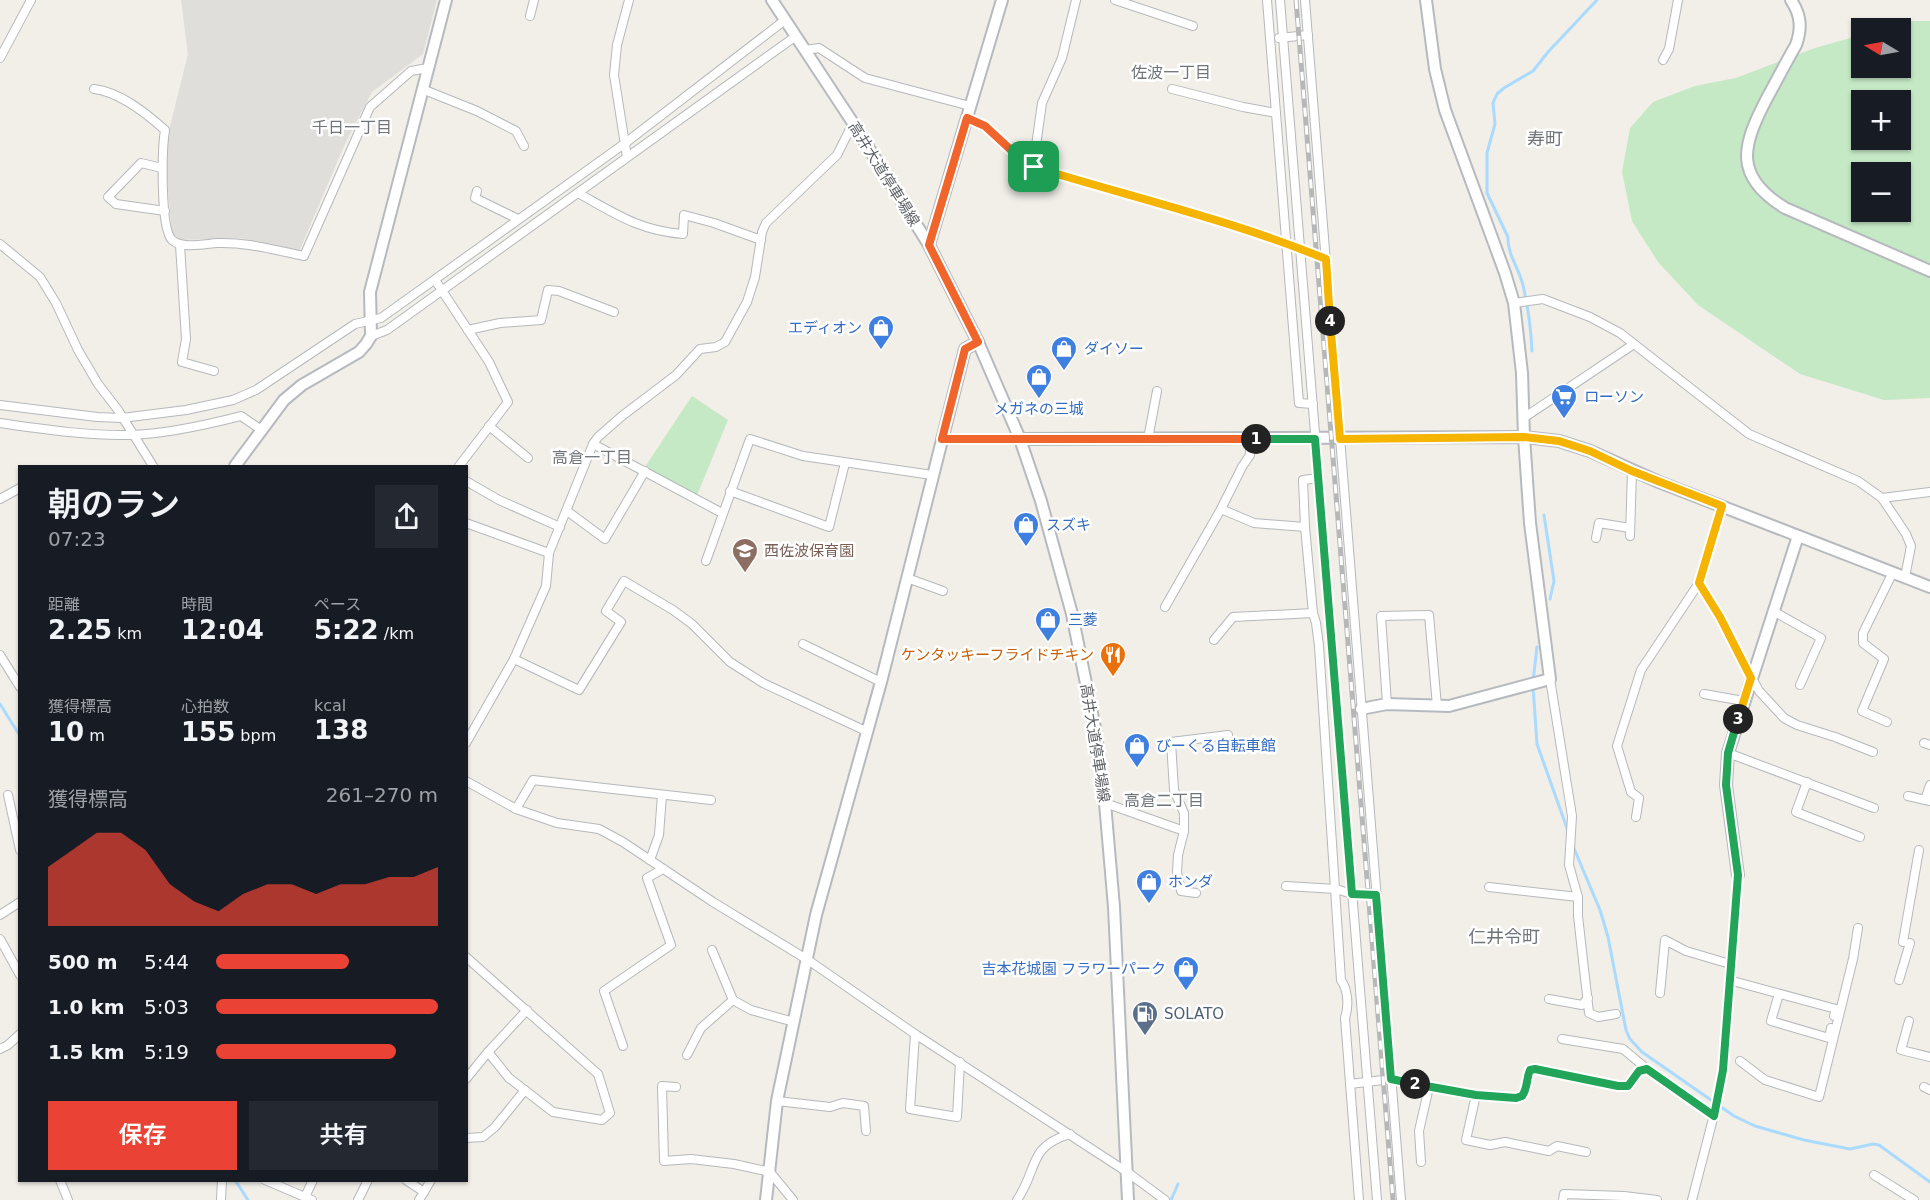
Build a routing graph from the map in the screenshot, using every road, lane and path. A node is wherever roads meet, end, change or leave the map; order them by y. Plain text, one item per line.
1 (32, 0) edge
2 (446, 0) edge
3 (534, 0) edge
4 (629, 0) edge
5 (772, 0) edge
6 (1002, 0) edge
7 (1076, 0) edge
8 (1115, 0) edge
9 (1267, 0) edge
10 (1280, 0) edge
11 (1305, 0) edge
12 (1426, 0) edge
13 (1678, 0) edge
14 (1791, 0) edge
15 (530, 16) dead end
16 (785, 20) junction
17 (1193, 26) dead end
18 (1308, 35) junction
19 (796, 36) junction
20 (1283, 37) junction
21 (1270, 38) junction
22 (805, 50) junction
23 (0, 58) edge
24 (1663, 60) dead end
25 (428, 68) junction
26 (94, 89) dead end
27 (422, 89) junction
28 (1172, 89) dead end
29 (970, 106) junction
30 (1276, 113) junction
31 (967, 118) junction
32 (853, 123) junction
33 (624, 144) junction
34 (524, 147) dead end
35 (627, 157) junction
36 (1034, 167) junction
37 (162, 168) junction
38 (477, 190) dead end
39 (578, 193) junction
40 (165, 211) junction
41 (518, 219) junction
42 (761, 240) junction
43 (1287, 243) junction
44 (0, 244) edge
45 (180, 245) junction
46 (929, 245) junction
47 (1301, 249) junction
48 (1326, 259) junction
49 (1930, 271) edge
50 (435, 280) junction
51 (443, 290) junction
52 (1514, 303) junction
53 (614, 312) dead end
54 (371, 320) junction
55 (468, 330) junction
56 (371, 336) junction
57 (978, 342) junction
58 (1634, 344) junction
59 (214, 371) dead end
60 (1156, 391) dead end
61 (1312, 404) junction
62 (0, 405) edge
63 (1525, 417) junction
64 (122, 418) junction
65 (0, 423) edge
66 (489, 426) junction
67 (260, 429) junction
68 (132, 435) junction
69 (1524, 437) junction
70 (942, 439) junction
71 (1020, 439) junction
72 (1149, 439) junction
73 (1250, 439) junction
74 (1315, 439) junction
75 (1340, 439) junction
76 (593, 444) junction
77 (528, 458) dead end
78 (845, 463) junction
79 (152, 465) edge
80 (236, 465) edge
81 (460, 465) edge
82 (645, 471) junction
83 (1632, 471) junction
84 (932, 475) junction
85 (1319, 478) junction
86 (468, 482) edge
87 (18, 489) edge
88 (730, 491) junction
89 (1930, 492) edge
90 (1882, 498) junction
91 (0, 499) edge
92 (1722, 506) junction
93 (1221, 509) junction
94 (567, 511) junction
95 (722, 513) junction
96 (468, 524) edge
97 (560, 527) junction
98 (1305, 527) junction
99 (1798, 536) junction
100 (1596, 538) dead end
101 (549, 553) junction
102 (706, 561) dead end
103 (1893, 573) junction
104 (1905, 577) junction
105 (907, 578) junction
106 (1699, 583) junction
107 (1930, 587) edge
108 (943, 591) dead end
109 (1165, 607) dead end
110 (1773, 610) junction
111 (1313, 613) junction
112 (1214, 640) dead end
113 (803, 644) dead end
114 (513, 659) junction
115 (1, 660) edge
116 (1751, 678) junction
117 (1550, 679) junction
118 (881, 682) junction
119 (18, 684) edge
120 (1800, 685) dead end
121 (1704, 694) dead end
122 (1744, 701) junction
123 (1387, 704) junction
124 (1437, 706) junction
125 (1361, 709) junction
126 (1887, 722) dead end
127 (868, 732) junction
128 (1228, 735) dead end
129 (468, 739) edge
130 (1873, 752) dead end
131 (1728, 753) junction
132 (468, 782) edge
133 (1807, 782) junction
134 (1930, 785) edge
135 (8, 795) dead end
136 (662, 795) junction
137 (1908, 796) dead end
138 (711, 800) dead end
139 (1928, 801) edge
140 (1105, 803) junction
141 (1874, 808) dead end
142 (516, 809) junction
143 (1636, 817) dead end
144 (1184, 831) junction
145 (1860, 837) dead end
146 (18, 841) edge
147 (1919, 850) dead end
148 (650, 860) junction
149 (663, 869) junction
150 (1738, 875) joint
151 (1286, 886) dead end
152 (1489, 887) dead end
153 (1336, 889) junction
154 (1196, 893) dead end
155 (1352, 894) junction
156 (1376, 895) junction
157 (1578, 897) junction
158 (18, 903) edge
159 (0, 915) edge
160 (1858, 928) dead end
161 (0, 939) edge
162 (712, 950) dead end
163 (468, 959) edge
164 (808, 960) junction
165 (1730, 964) junction
166 (18, 971) edge
167 (1729, 980) junction
168 (1899, 980) dead end
169 (1660, 993) dead end
170 (1779, 994) junction
171 (1588, 998) junction
172 (1550, 999) dead end
173 (732, 1000) junction
174 (527, 1010) junction
175 (1616, 1014) dead end
176 (1909, 1021) dead end
177 (794, 1022) junction
178 (915, 1034) junction
179 (18, 1036) edge
180 (1562, 1039) dead end
181 (623, 1046) dead end
182 (0, 1049) edge
183 (488, 1052) junction
184 (687, 1055) dead end
185 (1930, 1057) edge
186 (1740, 1061) dead end
187 (960, 1062) junction
188 (1647, 1069) junction
189 (468, 1077) edge
190 (1391, 1079) junction
191 (1367, 1081) junction
192 (1350, 1084) junction
193 (676, 1087) dead end
194 (1429, 1087) junction
195 (525, 1090) junction
196 (1476, 1095) junction
197 (777, 1101) junction
198 (1714, 1116) junction
199 (866, 1131) dead end
200 (1070, 1134) junction
201 (468, 1138) edge
202 (1586, 1152) dead end
203 (1421, 1162) dead end
204 (770, 1172) junction
205 (1127, 1172) junction
206 (1874, 1175) dead end
207 (61, 1182) edge
208 (222, 1182) edge
209 (270, 1182) edge
210 (312, 1182) edge
211 (367, 1182) edge
212 (409, 1182) edge
213 (430, 1182) edge
214 (424, 1192) junction
215 (308, 1199) edge
216 (68, 1200) edge
217 (221, 1200) edge
218 (358, 1200) edge
219 (419, 1200) edge
220 (766, 1200) edge
221 (794, 1200) edge
222 (1017, 1200) edge
223 (1128, 1200) edge
224 (1165, 1200) edge
225 (1359, 1200) edge
226 (1377, 1200) edge
227 (1401, 1200) edge
228 (1563, 1200) edge
229 (1657, 1200) edge
230 (1692, 1200) edge
231 (1914, 1200) edge

1 - 23 street
2 - 25 street
3 - 15 street
4 - 33 street
5 - 16 street, 高井大道停車場線
6 - 29 street
7 - 36 street
8 - 17 street
9 - 21 street
10 - 20 street
11 - 18 street
12 - 52 street
13 - 24 street
14 - 49 street
16 - 19 street, 高井大道停車場線
16 - 33 street
18 - 20 street
18 - 48 street
19 - 22 street, 高井大道停車場線
19 - 35 street
20 - 21 street
20 - 47 street
21 - 30 street
22 - 29 street
22 - 32 street, 高井大道停車場線
25 - 27 street
25 - 45 street
26 - 37 street
27 - 34 street
27 - 54 street
28 - 30 street
29 - 31 street
30 - 43 street
31 - 36 street
31 - 46 street
32 - 42 street
32 - 46 street, 高井大道停車場線
33 - 35 street
33 - 41 street
35 - 39 street
36 - 43 street
37 - 40 street
37 - 40 street
38 - 41 street
39 - 42 street
39 - 51 street
40 - 45 street
41 - 50 street
42 - 76 street
43 - 47 street
43 - 61 street
44 - 64 street
45 - 59 street
46 - 57 street, 高井大道停車場線
47 - 48 street
47 - 61 street
48 - 75 street
50 - 51 street
50 - 54 street
51 - 55 street
51 - 56 street
52 - 58 street
52 - 63 street
53 - 55 street
54 - 56 street
54 - 64 street
55 - 66 street
56 - 67 street
57 - 70 street
57 - 71 street, 高井大道停車場線
58 - 63 street
58 - 90 street
60 - 72 street
61 - 74 street
62 - 64 street
63 - 69 street
64 - 68 street
65 - 68 street
66 - 77 street
66 - 81 street
67 - 68 street
67 - 80 street
68 - 79 street
69 - 75 street
69 - 83 street
69 - 117 street
70 - 71 street
70 - 84 street
71 - 72 street
71 - 140 street, 高井大道停車場線
72 - 73 street
73 - 74 street
73 - 93 street
74 - 75 street
74 - 85 street
75 - 125 street
76 - 82 street
76 - 94 street
78 - 84 street
78 - 88 street
78 - 88 street
82 - 94 street
82 - 95 street
83 - 92 street
83 - 100 street
84 - 105 street
85 - 98 street
85 - 155 street
86 - 97 street
87 - 91 street
88 - 95 street
89 - 90 street
90 - 104 street
92 - 99 street
92 - 106 street
93 - 98 street
93 - 109 street
94 - 97 street
95 - 102 street
96 - 101 street
97 - 101 street
98 - 111 street
99 - 103 street
99 - 110 street
101 - 114 street
103 - 104 street
103 - 126 street
104 - 107 street
105 - 108 street
105 - 118 street
106 - 116 street
106 - 143 street
110 - 116 street
110 - 120 street
111 - 112 street
111 - 153 street
113 - 118 street
114 - 127 street
114 - 129 street
115 - 119 street
116 - 122 street
116 - 130 street
117 - 124 street
117 - 157 street
118 - 127 street
121 - 122 street
122 - 131 street
123 - 124 street
123 - 124 street
123 - 125 street
125 - 156 street
127 - 164 street
128 - 144 street
131 - 133 street
131 - 150 street
132 - 142 street
133 - 141 street
133 - 145 street
134 - 139 street
135 - 146 street
136 - 138 street
136 - 142 street
136 - 148 street
137 - 139 street
140 - 144 street
140 - 205 street, 高井大道停車場線
142 - 148 street
144 - 154 street
147 - 168 street
148 - 149 street
149 - 164 street
149 - 181 street
150 - 165 street
151 - 153 street
152 - 157 street
153 - 155 street
153 - 192 street
155 - 156 street
155 - 191 street
156 - 190 street
157 - 171 street
158 - 159 street
160 - 186 street
161 - 166 street
162 - 173 street
163 - 174 street
164 - 177 street
164 - 178 street
165 - 167 street
165 - 169 street
167 - 170 street
167 - 198 street
170 - 170 street
171 - 172 street
171 - 175 street
173 - 177 street
173 - 184 street
174 - 183 street
174 - 195 street
176 - 185 street
177 - 197 street
178 - 187 street
178 - 187 street
179 - 182 street
180 - 188 street
183 - 189 street
183 - 195 street
187 - 200 street
188 - 196 street
188 - 198 street
190 - 191 street
190 - 194 street
190 - 227 street
191 - 192 street
191 - 226 street
192 - 225 street
193 - 204 street
194 - 196 street
194 - 203 street
195 - 201 street
196 - 202 street
197 - 199 street
197 - 204 street
198 - 230 street
200 - 205 street
200 - 222 street
204 - 220 street
204 - 221 street
205 - 223 street, 高井大道停車場線
205 - 224 street
206 - 231 street
207 - 216 street
208 - 217 street
209 - 215 street
210 - 215 street
211 - 218 street
212 - 214 street
213 - 214 street
214 - 219 street
228 - 229 street

